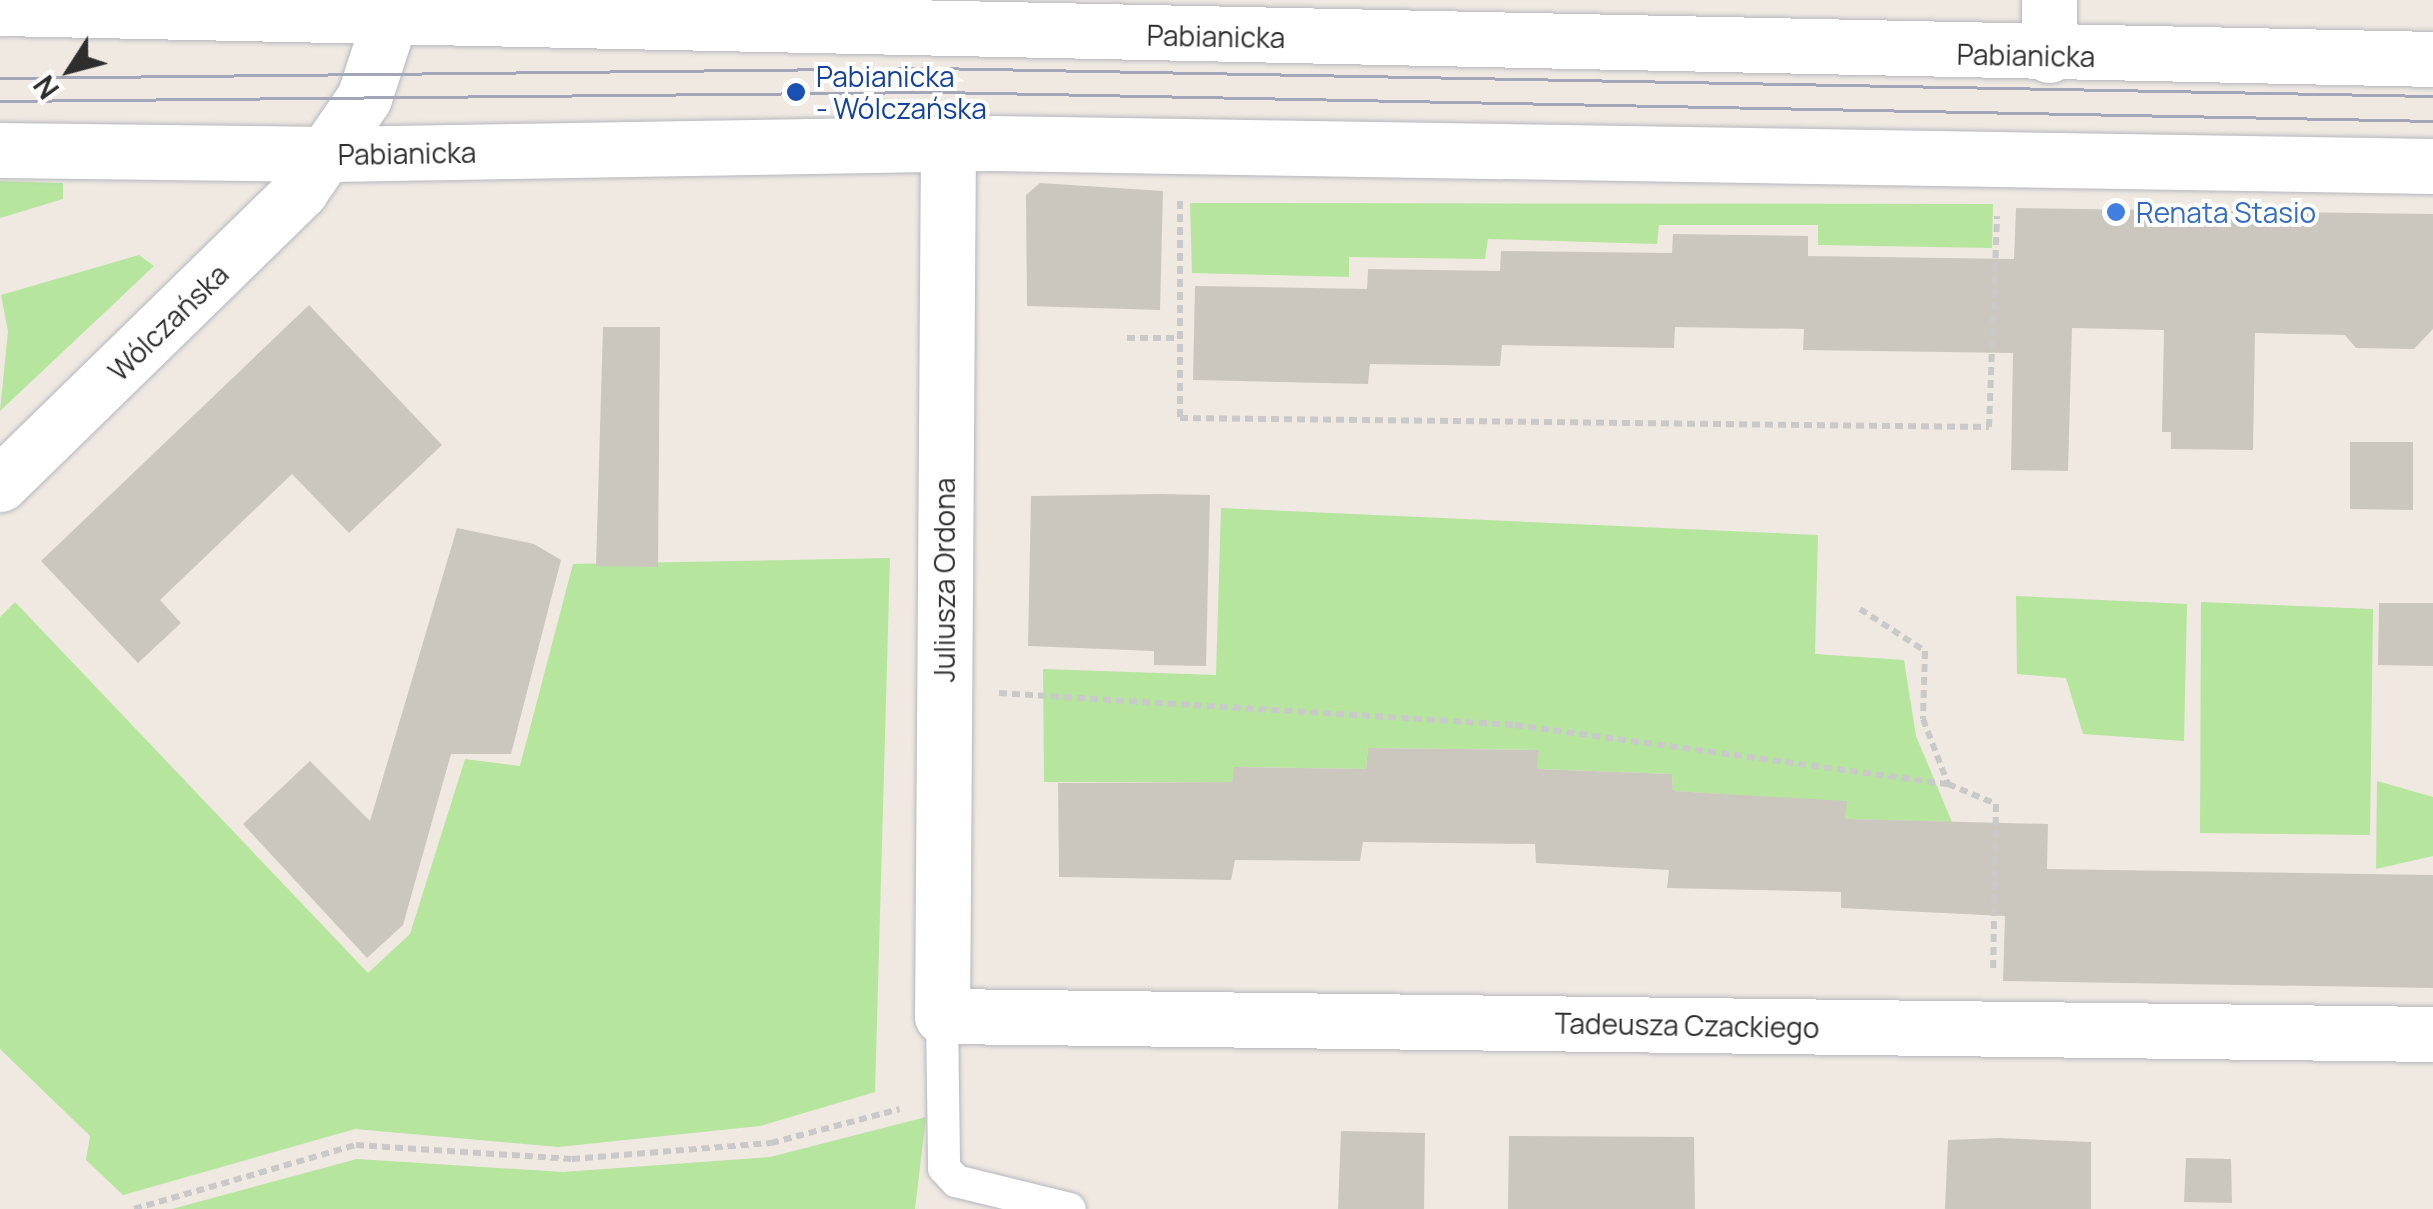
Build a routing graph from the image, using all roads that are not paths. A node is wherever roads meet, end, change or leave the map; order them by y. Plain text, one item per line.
1 (2049, 0) edge
2 (395, 7) edge
3 (0, 8) edge
4 (2049, 56) junction
5 (2433, 59) edge
6 (948, 143) junction
7 (0, 150) edge
8 (330, 154) junction
9 (2433, 166) edge
10 (0, 484) edge
11 (942, 1016) junction
12 (2433, 1034) edge
13 (1070, 1209) edge

1 - 4 street
2 - 3 street, Pabianicka
2 - 4 street, Pabianicka
2 - 8 street, Wólczańska
4 - 5 street, Pabianicka
6 - 8 street, Pabianicka
6 - 9 street, Pabianicka
6 - 11 street, Juliusza Ordona
7 - 8 street, Pabianicka
8 - 10 street, Wólczańska
11 - 12 street, Tadeusza Czackiego
11 - 13 lane

